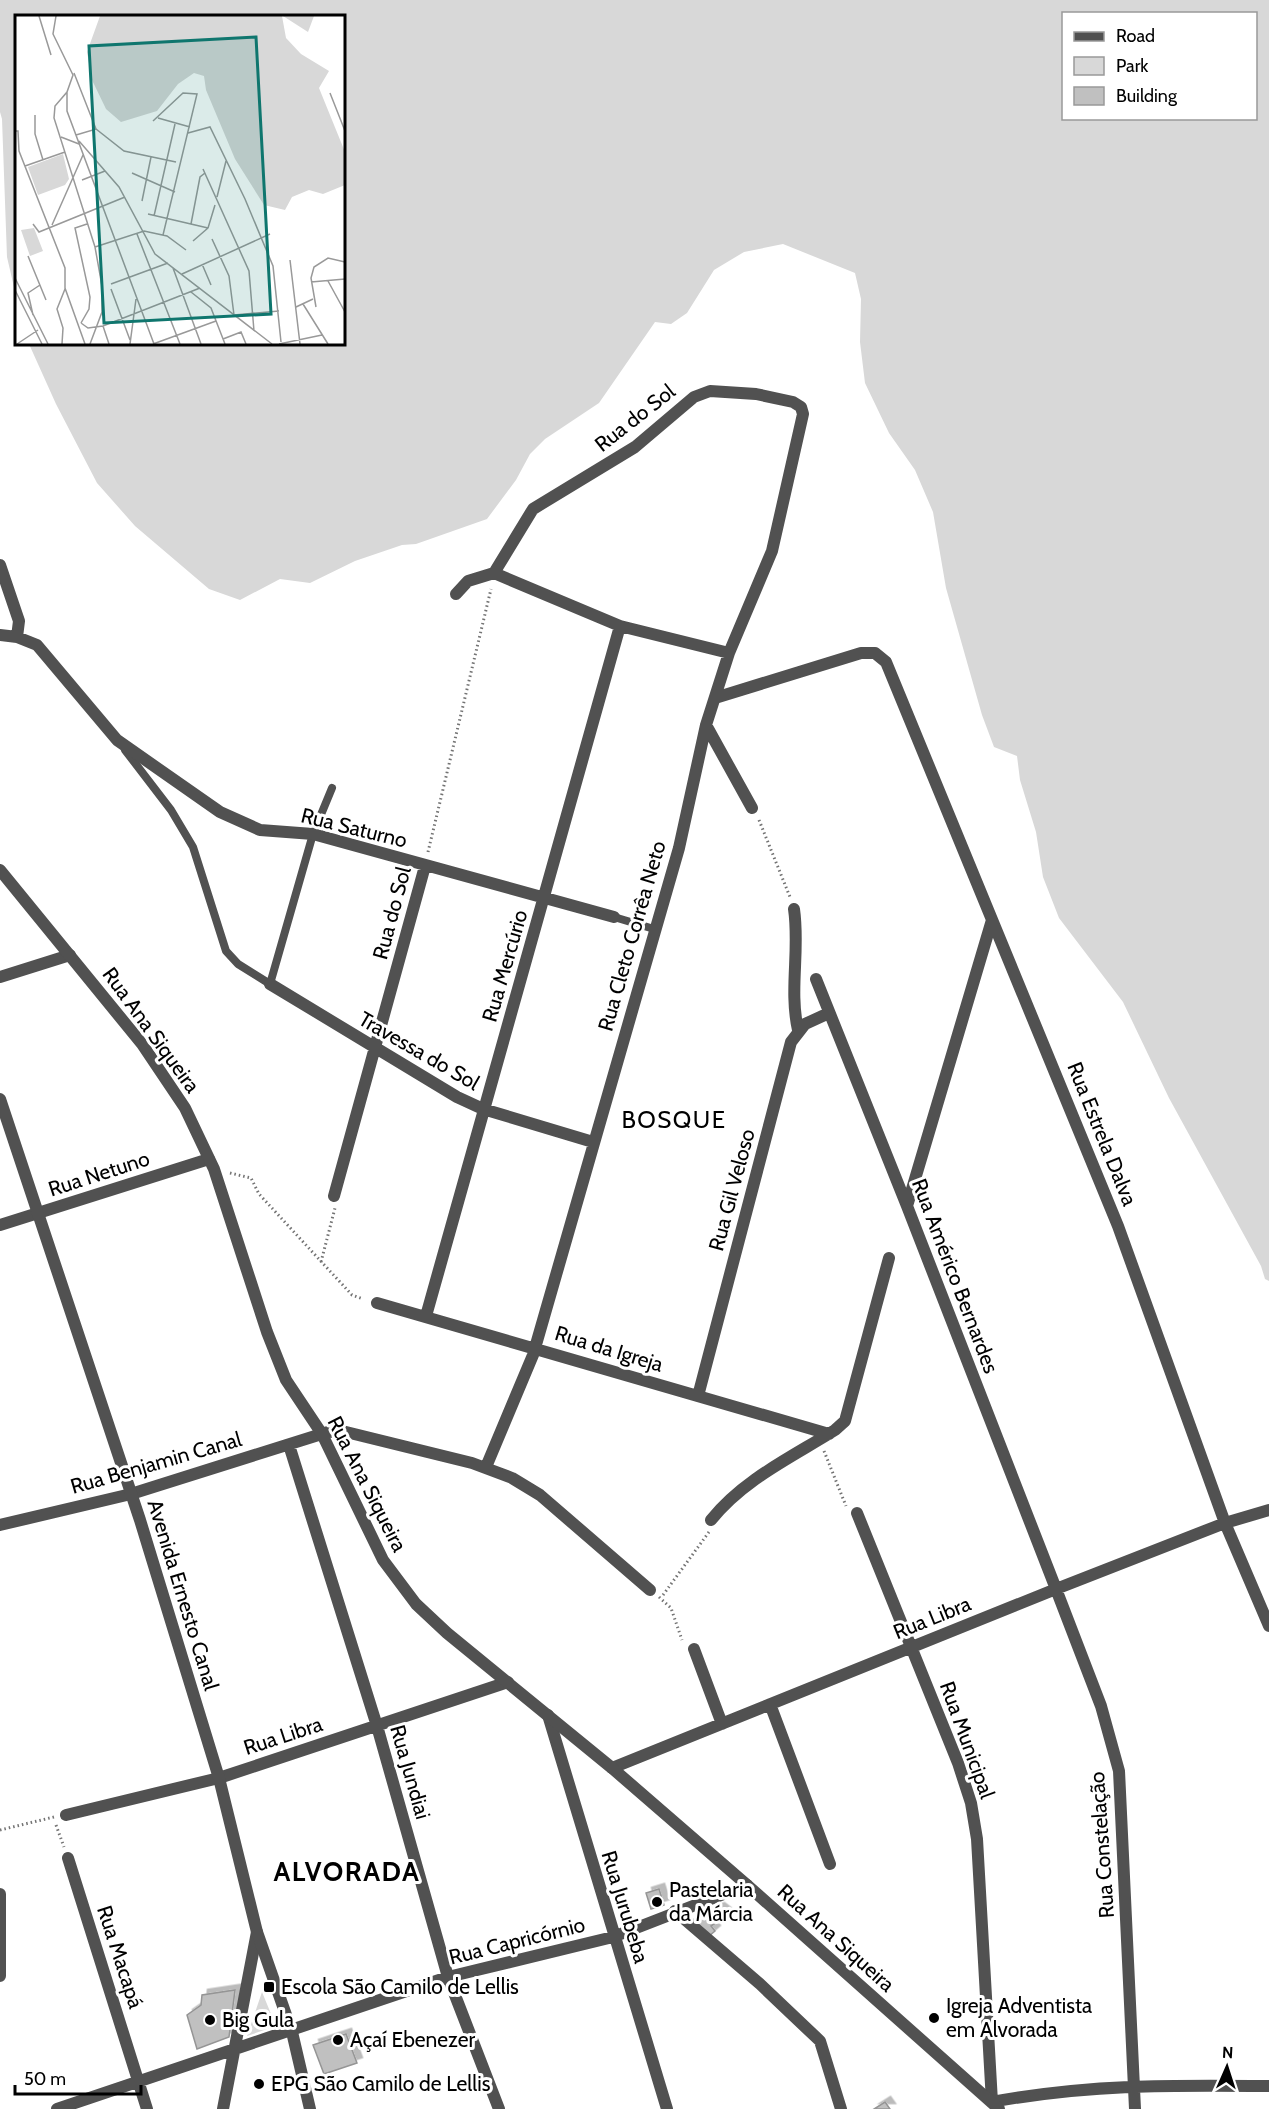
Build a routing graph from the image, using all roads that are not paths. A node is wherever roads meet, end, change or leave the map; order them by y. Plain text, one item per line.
1 (803, 414) joint
2 (0, 565) edge
3 (494, 573) junction
4 (456, 594) dead end
5 (620, 626) junction
6 (0, 635) edge
7 (17, 637) junction
8 (729, 653) junction
9 (715, 698) junction
10 (706, 725) junction
11 (117, 740) junction
12 (332, 789) dead end
13 (752, 808) road end
14 (314, 834) junction
15 (425, 866) junction
16 (0, 870) edge
17 (545, 898) junction
18 (794, 909) road end
19 (614, 917) joint
20 (992, 920) junction
21 (654, 929) junction
22 (70, 955) junction
23 (0, 977) edge
24 (816, 979) dead end
25 (270, 984) junction
26 (829, 1013) junction
27 (798, 1030) junction
28 (374, 1049) junction
29 (0, 1099) edge
30 (483, 1108) junction
31 (592, 1142) junction
32 (209, 1159) junction
33 (334, 1196) road end
34 (908, 1206) junction
35 (36, 1215) junction
36 (0, 1225) edge
37 (889, 1258) dead end
38 (377, 1303) dead end
39 (426, 1316) junction
40 (535, 1347) junction
41 (698, 1396) junction
42 (322, 1434) junction
43 (824, 1437) junction
44 (289, 1445) junction
45 (486, 1467) junction
46 (131, 1494) junction
47 (1269, 1510) edge
48 (857, 1513) dead end
49 (711, 1520) road end
50 (1225, 1523) junction
51 (0, 1525) edge
52 (1056, 1589) junction
53 (650, 1590) dead end
54 (1269, 1626) edge
55 (911, 1647) junction
56 (694, 1649) dead end
57 (508, 1682) junction
58 (770, 1704) junction
59 (548, 1715) junction
60 (722, 1724) junction
61 (377, 1726) junction
62 (612, 1768) junction
63 (219, 1778) junction
64 (60, 1816) road end
65 (68, 1858) road end
66 (830, 1864) dead end
67 (747, 1885) junction
68 (0, 1894) edge
69 (675, 1911) junction
70 (257, 1932) junction
71 (613, 1937) junction
72 (0, 1976) edge
73 (448, 1977) junction
74 (292, 2032) junction
75 (236, 2048) junction
76 (139, 2083) junction
77 (1134, 2085) junction
78 (1269, 2086) edge
79 (996, 2106) edge
80 (57, 2109) edge
81 (147, 2109) edge
82 (223, 2109) edge
83 (310, 2109) edge
84 (499, 2109) edge
85 (667, 2109) edge
86 (841, 2109) edge
87 (1135, 2109) edge

1 - 3 street, Rua do Sol
1 - 8 street, Rua Cleto Corrêa Neto
2 - 7 street
3 - 4 street
3 - 5 street
5 - 8 street
5 - 17 street, Rua Mercúrio
6 - 7 street, Rua Saturno
7 - 11 street, Rua Saturno
8 - 9 street, Rua Cleto Corrêa Neto
9 - 10 street, Rua Cleto Corrêa Neto
9 - 20 street, Rua Estrela Dalva
10 - 13 street
10 - 21 street, Rua Cleto Corrêa Neto
11 - 14 street, Rua Saturno
11 - 25 lane, Travessa do Sol
12 - 14 lane
14 - 15 street, Rua Saturno
14 - 25 lane
15 - 17 street, Rua Saturno
15 - 28 street, Rua do Sol
16 - 22 street, Rua Ana Siqueira
17 - 19 street, Rua Saturno
17 - 30 street, Rua Mercúrio
18 - 27 street
19 - 21 lane, Rua Saturno
20 - 34 street
20 - 50 street, Rua Estrela Dalva
21 - 31 street, Rua Cleto Corrêa Neto
22 - 23 street
22 - 32 street, Rua Ana Siqueira
24 - 26 street, Rua Américo Bernardes
25 - 28 street, Travessa do Sol
26 - 27 street
26 - 34 street, Rua Américo Bernardes
27 - 41 street, Rua Gil Veloso
28 - 30 street, Travessa do Sol
28 - 33 street, Rua do Sol
29 - 35 street, Avenida Ernesto Canal
30 - 31 street, Travessa do Sol
30 - 39 street, Rua Mercúrio
31 - 40 street, Rua Cleto Corrêa Neto
32 - 35 street, Rua Netuno
32 - 42 street, Rua Ana Siqueira
34 - 52 street, Rua Américo Bernardes
35 - 36 street, Rua Netuno
35 - 46 street, Avenida Ernesto Canal
37 - 43 street
38 - 39 street, Rua da Igreja
39 - 40 street, Rua da Igreja
40 - 41 street, Rua da Igreja
40 - 45 street, Rua Cleto Corrêa Neto
41 - 43 street, Rua da Igreja
42 - 44 street, Rua Benjamin Canal
42 - 45 street, Rua Benjamin Canal
42 - 57 street, Rua Ana Siqueira
43 - 49 street
44 - 46 street, Rua Benjamin Canal
44 - 61 street, Rua Jundiai
45 - 53 street, Rua Benjamin Canal
46 - 51 street, Rua Benjamin Canal
46 - 63 street, Avenida Ernesto Canal
47 - 50 street, Rua Libra
48 - 55 street, Rua Municipal
50 - 52 street, Rua Libra
50 - 54 street, Rua Estrela Dalva
52 - 55 street, Rua Libra
52 - 77 street, Rua Constelação
55 - 58 street, Rua Libra
55 - 79 street, Rua Municipal
56 - 60 street
57 - 59 street, Rua Ana Siqueira
57 - 61 street, Rua Libra
58 - 60 street, Rua Libra
58 - 66 street
59 - 62 street, Rua Ana Siqueira
59 - 71 street, Rua Jurubeba
60 - 62 street, Rua Libra
61 - 63 street, Rua Libra
61 - 73 street, Rua Jundiai
62 - 67 street, Rua Ana Siqueira
63 - 64 street, Rua Libra
63 - 70 street, Avenida Ernesto Canal
65 - 76 street, Rua Macapá
67 - 69 street, Rua Capricórnio
67 - 79 street, Rua Ana Siqueira
68 - 72 street
69 - 71 street, Rua Capricórnio
69 - 86 street
70 - 74 street, Avenida Ernesto Canal
70 - 75 street
71 - 73 street, Rua Capricórnio
71 - 85 street, Rua Jurubeba
73 - 74 street, Rua Capricórnio
73 - 84 street, Rua Jundiai
74 - 75 street, Rua Capricórnio
74 - 83 street, Avenida Ernesto Canal
75 - 76 street, Rua Capricórnio
75 - 82 street
76 - 80 street, Rua Capricórnio
76 - 81 street, Rua Macapá
77 - 78 street
77 - 79 street
77 - 87 street, Rua Constelação

